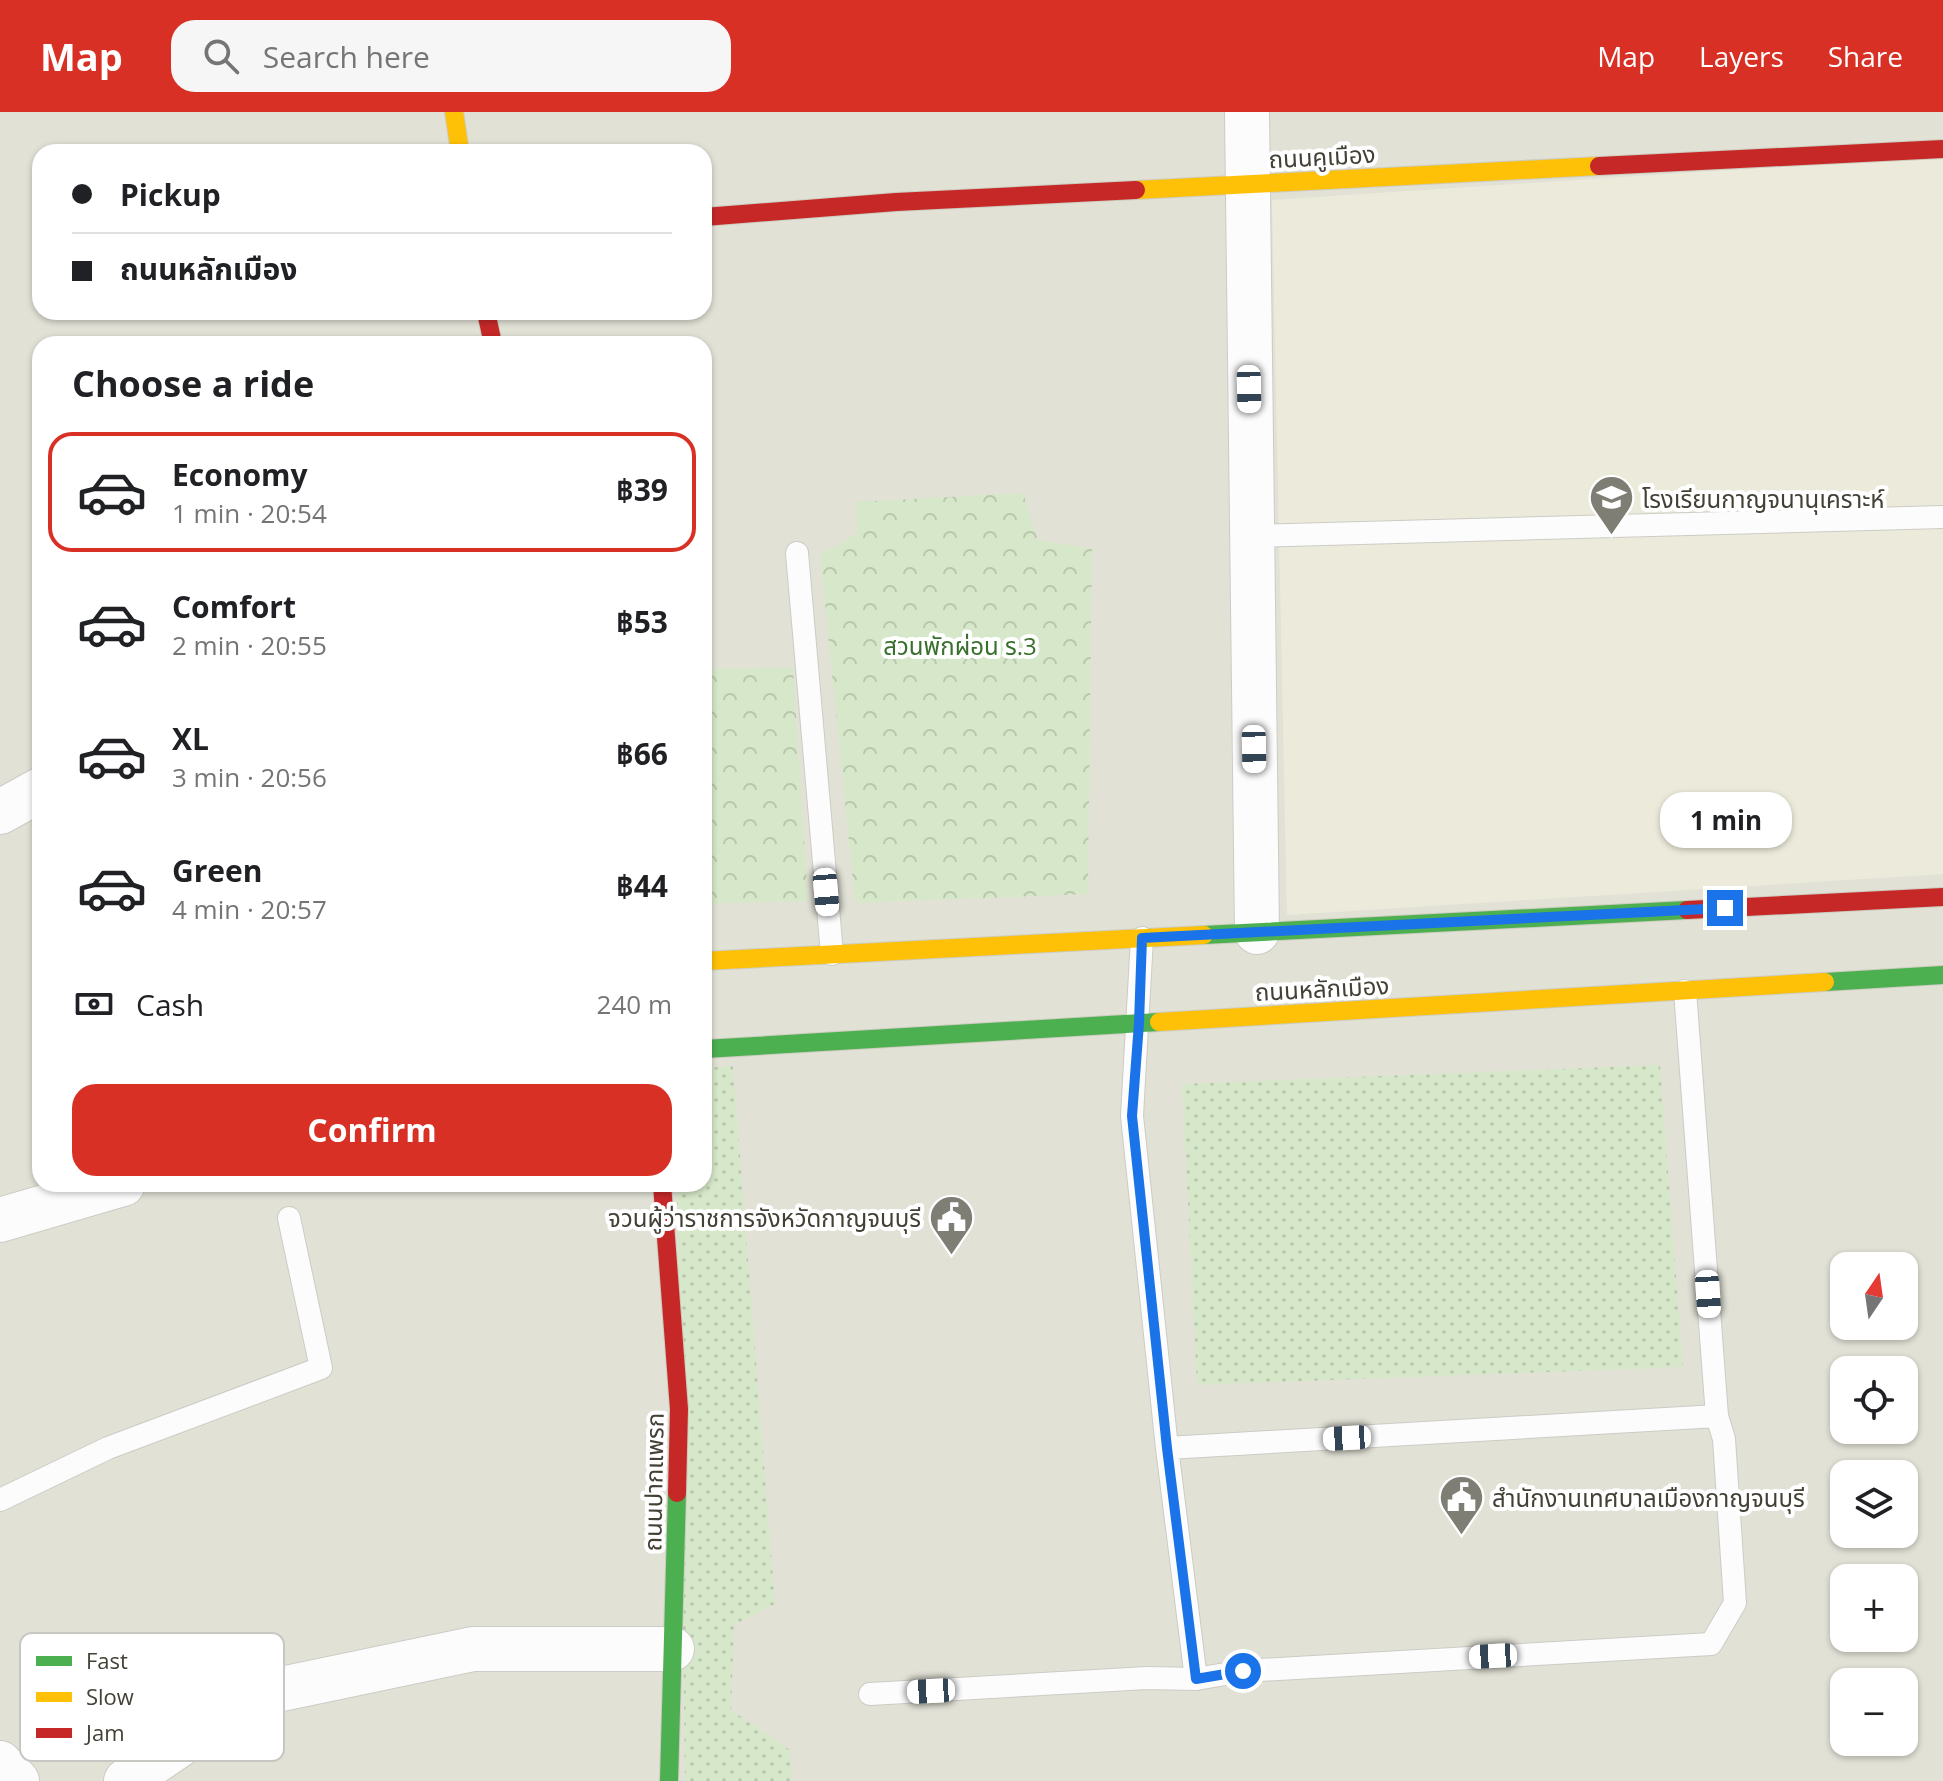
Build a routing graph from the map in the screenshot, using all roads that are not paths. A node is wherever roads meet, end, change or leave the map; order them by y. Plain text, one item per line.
1 (454, 112) edge
2 (1247, 112) edge
3 (459, 144) edge
4 (1943, 149) edge
5 (1247, 184) junction
6 (712, 216) edge
7 (1943, 517) edge
8 (1251, 536) junction
9 (797, 553) dead end
10 (32, 794) edge
11 (0, 812) edge
12 (1943, 897) edge
13 (1257, 932) junction
14 (1142, 938) junction
15 (832, 954) junction
16 (712, 961) edge
17 (1943, 975) edge
18 (1685, 991) junction
19 (1139, 1023) junction
20 (712, 1049) edge
21 (96, 1192) edge
22 (663, 1192) edge
23 (289, 1218) dead end
24 (0, 1220) edge
25 (1717, 1416) junction
26 (1167, 1448) junction
27 (0, 1500) edge
28 (672, 1649) junction
29 (1196, 1679) junction
30 (284, 1689) edge
31 (870, 1694) dead end
32 (156, 1761) edge
33 (0, 1763) edge
34 (17, 1781) edge
35 (126, 1781) edge
36 (669, 1781) edge

1 - 3 street
2 - 5 street
4 - 5 street, ถนนคูเมือง
5 - 6 street, ถนนคูเมือง
5 - 8 street
7 - 8 lane
8 - 13 street
9 - 15 lane
10 - 11 street
12 - 13 street
13 - 14 street
14 - 15 street
14 - 19 lane
15 - 16 street
17 - 18 street, ถนนหลักเมือง
18 - 19 street, ถนนหลักเมือง
18 - 25 lane
19 - 20 street, ถนนหลักเมือง
19 - 26 lane
21 - 24 street
22 - 28 street, ถนนปากแพรก
23 - 27 lane
25 - 26 lane
25 - 29 lane
26 - 29 lane
28 - 30 street
28 - 36 street, ถนนปากแพรก
29 - 31 lane
32 - 35 street
33 - 34 street

